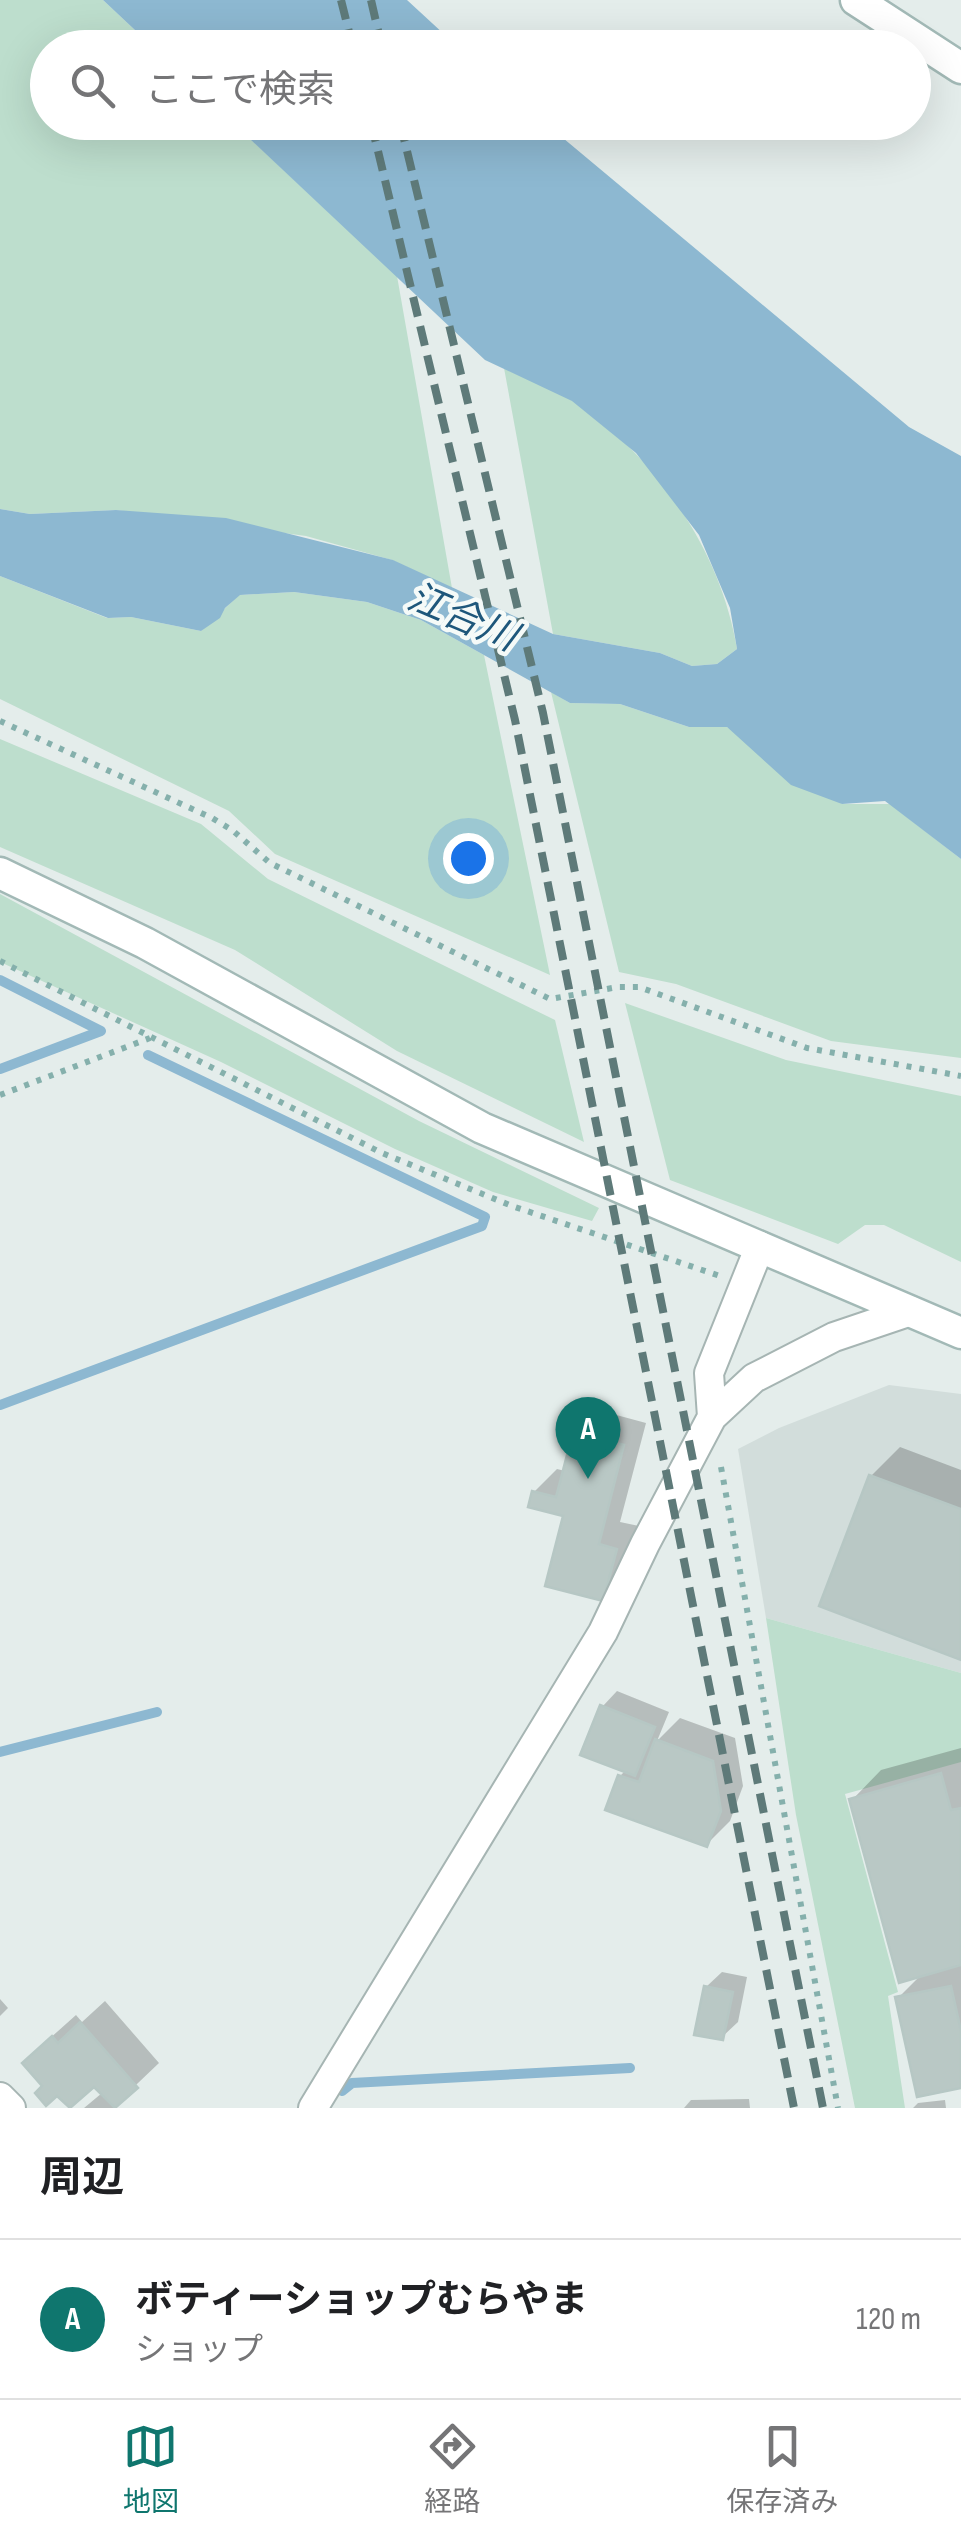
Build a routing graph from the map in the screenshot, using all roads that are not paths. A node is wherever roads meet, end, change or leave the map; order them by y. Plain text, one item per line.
1 (856, 0) edge
2 (902, 30) edge
3 (931, 49) edge
4 (961, 68) edge
5 (0, 873) edge
6 (760, 1246) junction
7 (911, 1311) junction
8 (961, 1333) edge
9 (712, 1416) junction
10 (0, 2098) edge
11 (11, 2108) edge
12 (313, 2108) edge

1 - 2 street
3 - 4 street
5 - 6 street
6 - 7 street
6 - 9 street
7 - 8 street
7 - 9 street
9 - 12 street
10 - 11 street

